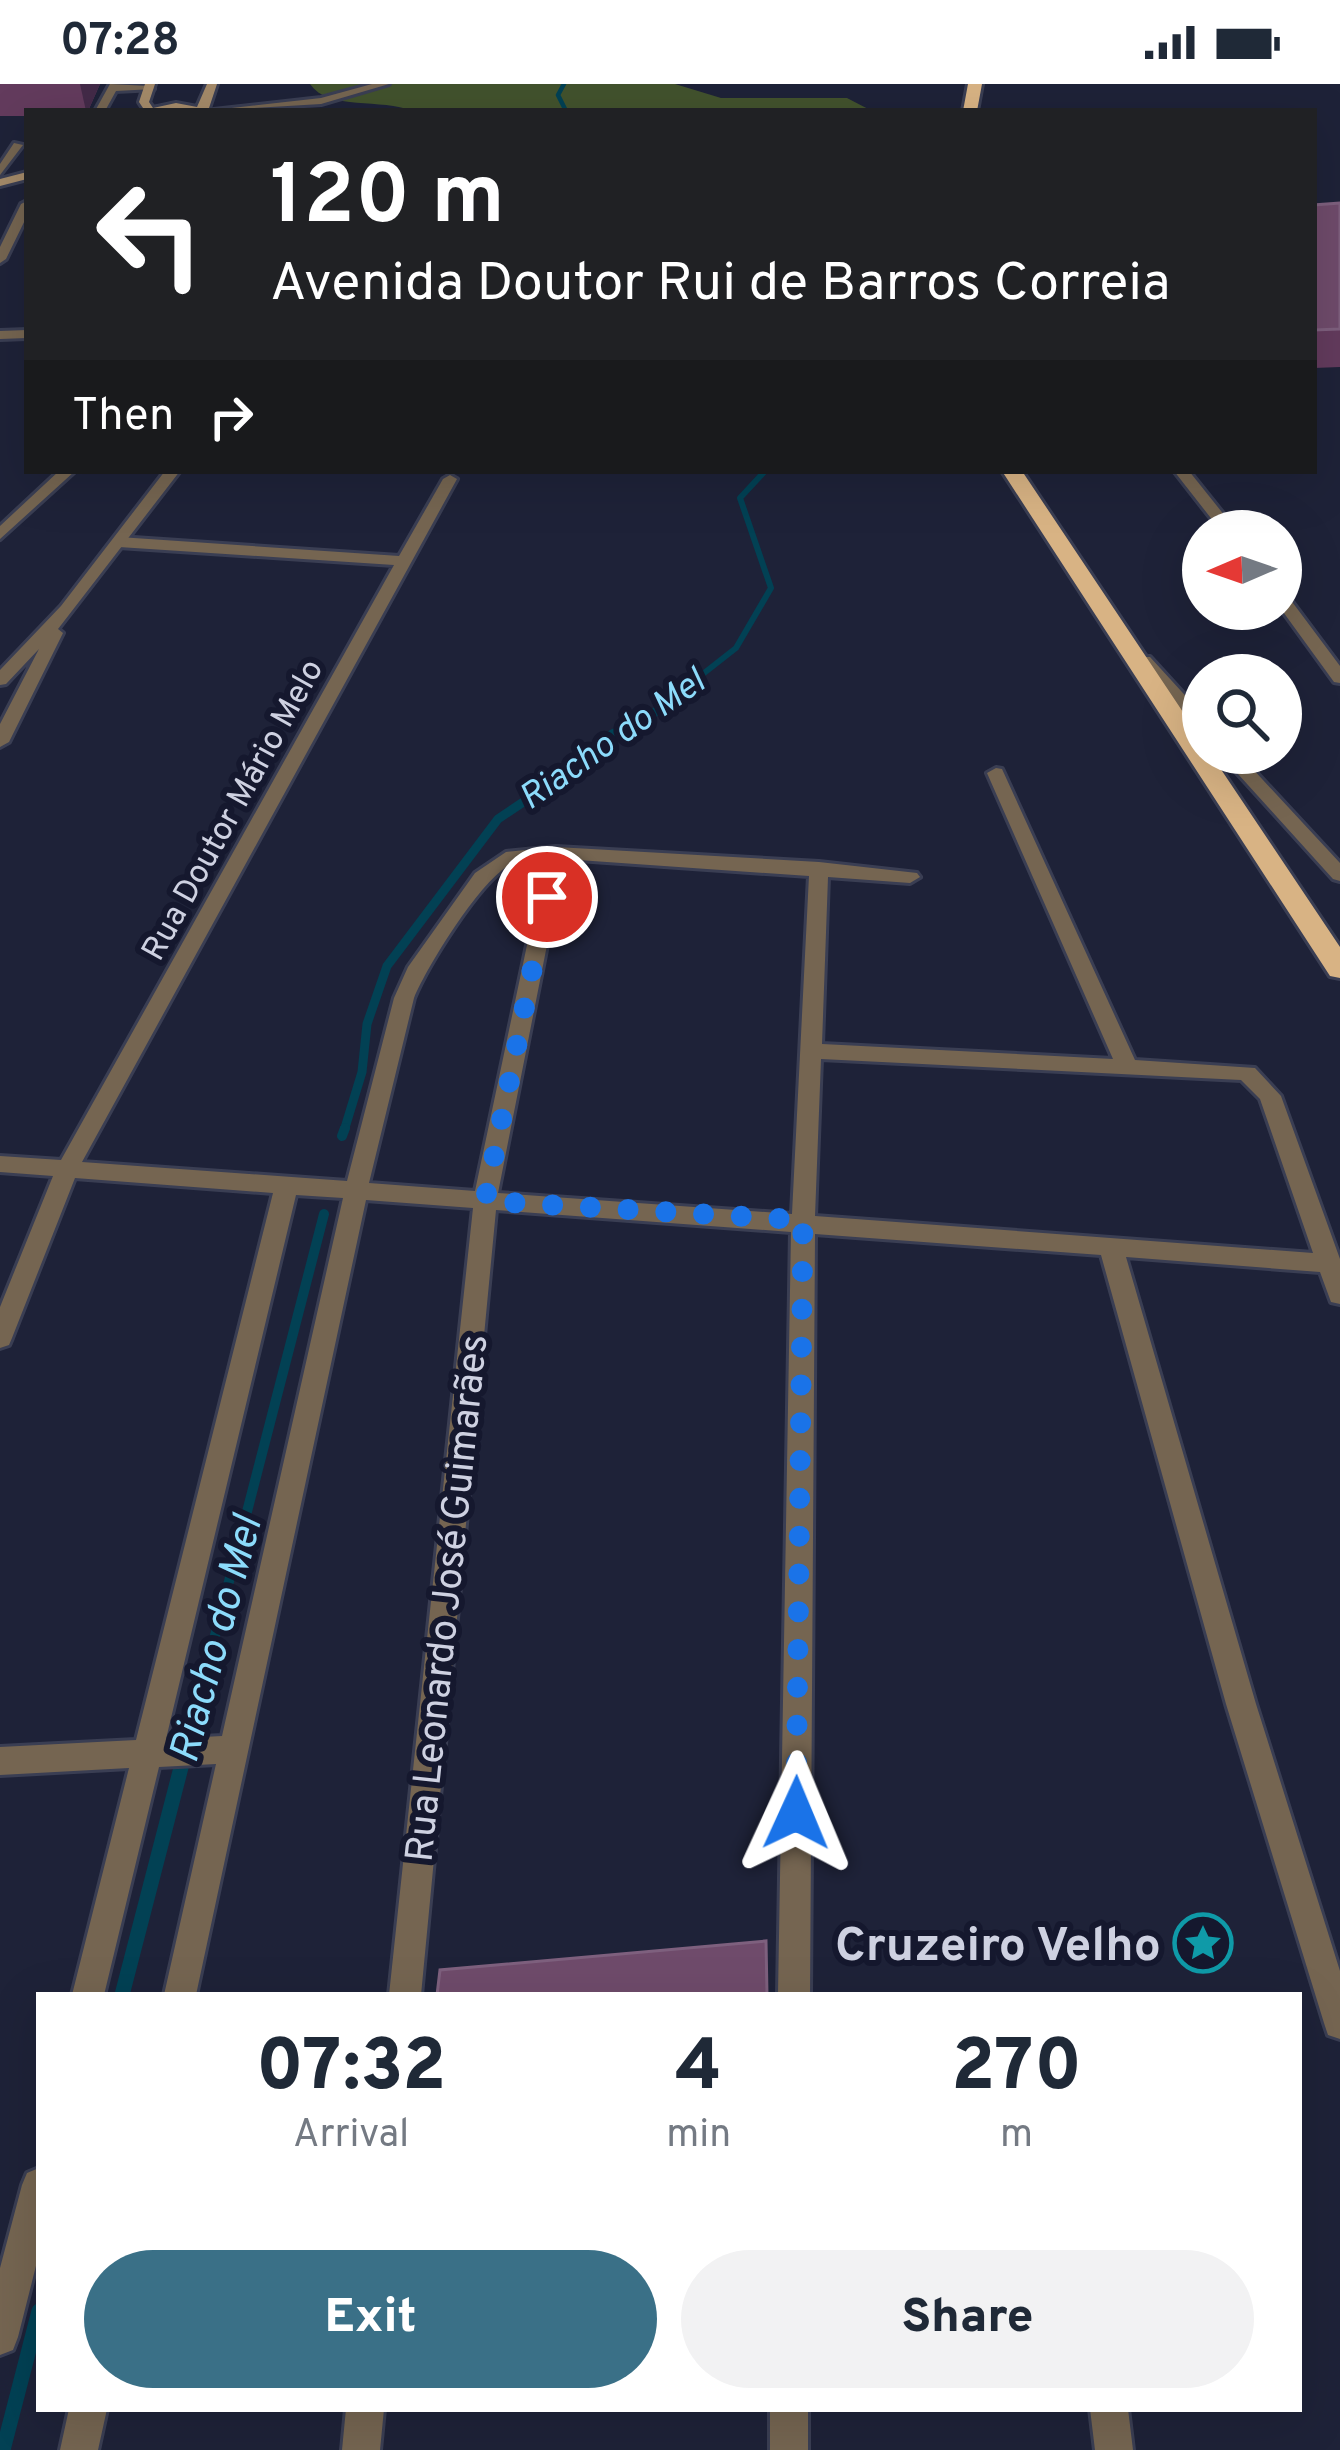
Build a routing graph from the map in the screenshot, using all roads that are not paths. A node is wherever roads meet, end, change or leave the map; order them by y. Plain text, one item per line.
1 (383, 84) edge
2 (114, 86) edge
3 (150, 87) edge
4 (231, 108) edge
5 (18, 145) dead end
6 (0, 176) edge
7 (24, 210) edge
8 (0, 259) edge
9 (65, 474) edge
10 (171, 474) edge
11 (1014, 474) edge
12 (1183, 474) edge
13 (450, 478) dead end
14 (1212, 510) edge
15 (3, 528) edge
16 (119, 542) junction
17 (403, 561) junction
18 (67, 609) junction
19 (1302, 626) edge
20 (1124, 639) junction
21 (1340, 678) edge
22 (0, 680) edge
23 (1182, 702) edge
24 (6, 717) edge
25 (0, 742) edge
26 (996, 773) dead end
27 (1247, 774) edge
28 (556, 854) junction
29 (819, 868) junction
30 (1340, 875) edge
31 (910, 877) dead end
32 (1340, 969) edge
33 (811, 1052) junction
34 (1127, 1065) junction
35 (0, 1164) edge
36 (67, 1169) junction
37 (286, 1187) junction
38 (356, 1191) junction
39 (485, 1201) junction
40 (803, 1220) junction
41 (1112, 1247) junction
42 (1333, 1266) edge
43 (1340, 1295) edge
44 (0, 1338) edge
45 (235, 1749) junction
46 (149, 1755) junction
47 (0, 1762) edge
48 (89, 1992) edge
49 (181, 1992) edge
50 (405, 1992) edge
51 (794, 1992) edge
52 (1340, 2023) edge
53 (36, 2197) edge
54 (0, 2337) edge
55 (87, 2412) edge
56 (365, 2412) edge
57 (789, 2412) edge
58 (1109, 2412) edge
59 (79, 2450) edge
60 (361, 2450) edge
61 (789, 2450) edge
62 (1114, 2450) edge

1 - 4 street
2 - 3 street
5 - 6 street
7 - 8 street
9 - 15 street
10 - 16 street
11 - 20 highway
12 - 14 street
13 - 17 street, Rua Doutor Mário Melo
16 - 17 street
16 - 18 street
17 - 36 street, Rua Doutor Mário Melo
18 - 22 street
18 - 24 street
19 - 21 street
20 - 23 street
20 - 32 highway
24 - 25 street
26 - 34 street
27 - 30 street
28 - 29 street
28 - 38 street
28 - 39 street, Rua Leonardo José Guimarães
29 - 31 street
29 - 33 street
33 - 34 street
33 - 40 street
34 - 42 street
35 - 36 street
36 - 37 street
36 - 44 street, Rua Doutor Mário Melo
37 - 38 street
37 - 46 street
38 - 39 street
38 - 45 street
39 - 40 street
39 - 50 street, Rua Leonardo José Guimarães
40 - 41 street
40 - 51 street
41 - 42 street
41 - 52 street
42 - 43 street
45 - 46 street
45 - 49 street
46 - 47 street
46 - 48 street
53 - 54 street
55 - 59 street
56 - 60 street
57 - 61 street
58 - 62 street

